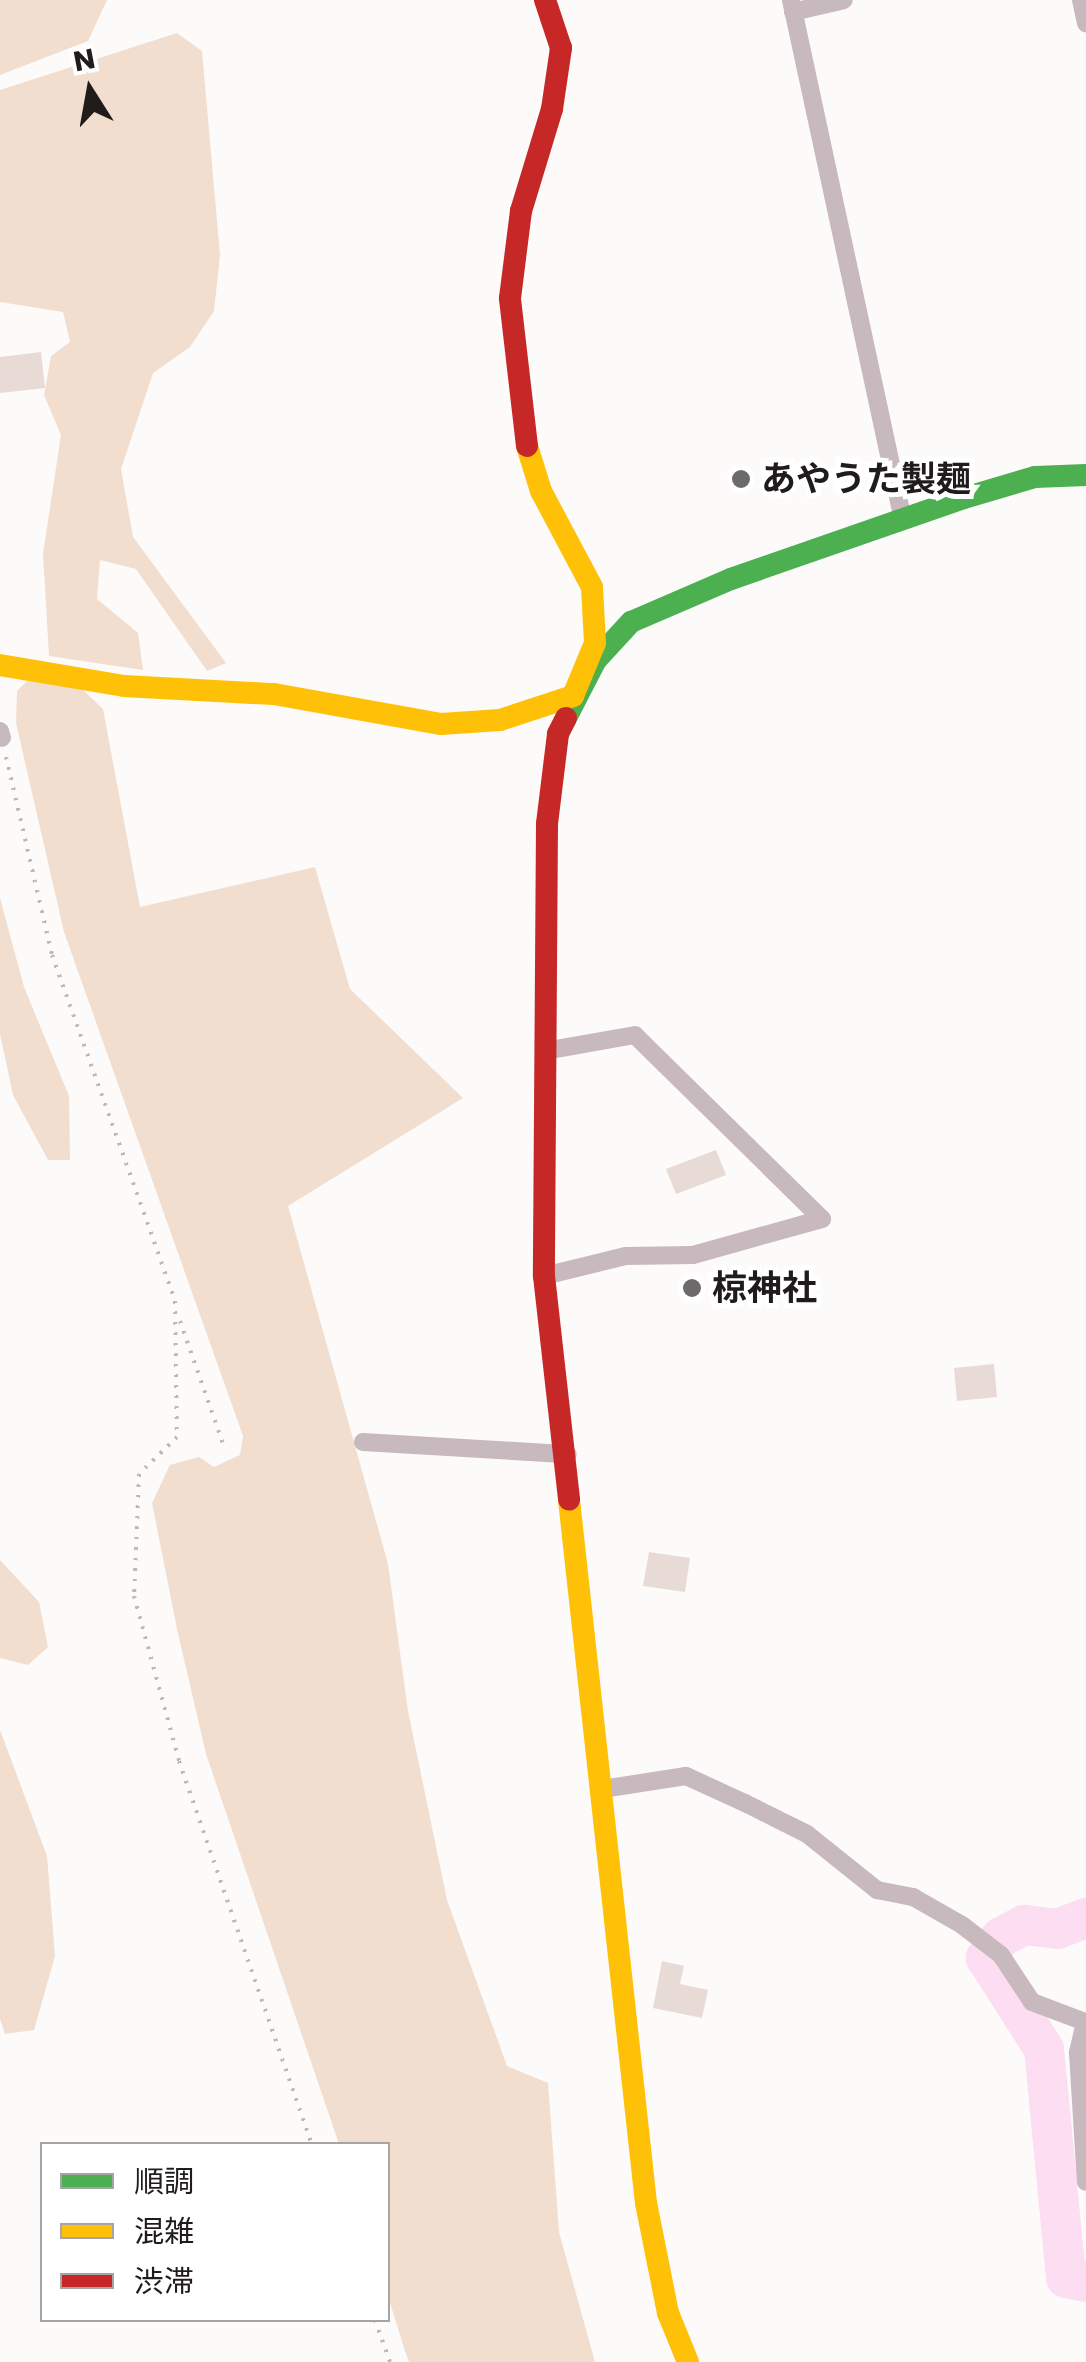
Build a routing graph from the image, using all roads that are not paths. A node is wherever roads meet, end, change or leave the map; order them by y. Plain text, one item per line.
1 (545, 0) edge
2 (844, 0) edge
3 (1081, 0) edge
4 (792, 6) edge
5 (1086, 24) edge
6 (1086, 476) edge
7 (903, 520) junction
8 (0, 666) edge
9 (574, 696) junction
10 (544, 1052) junction
11 (544, 1276) junction
12 (363, 1442) dead end
13 (568, 1454) junction
14 (602, 1789) junction
15 (1086, 2182) edge
16 (688, 2362) edge

1 - 9 street
2 - 4 street
3 - 5 street
4 - 7 street
6 - 7 street
7 - 9 street
8 - 9 street
9 - 10 street
10 - 11 street
10 - 11 street
11 - 13 street
12 - 13 street
13 - 14 street
14 - 15 street
14 - 16 street

